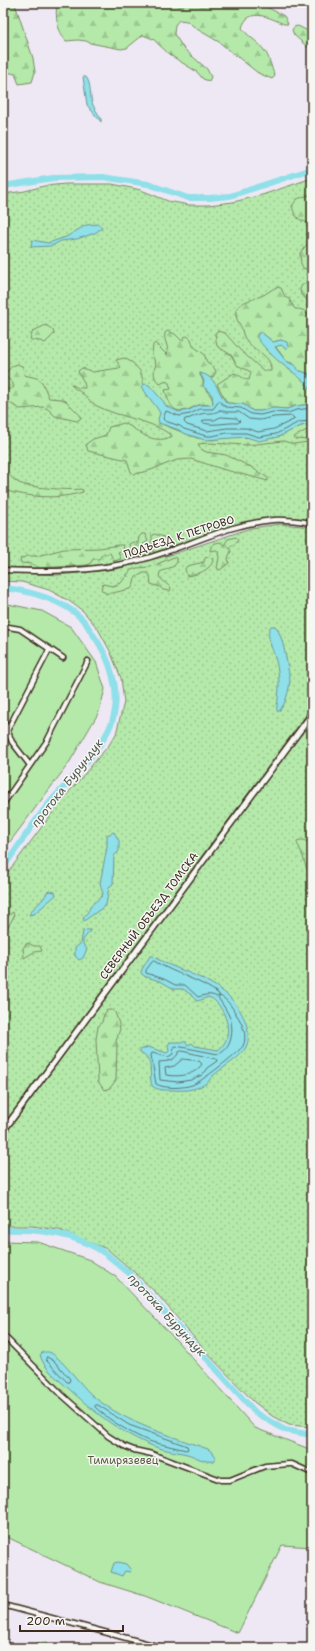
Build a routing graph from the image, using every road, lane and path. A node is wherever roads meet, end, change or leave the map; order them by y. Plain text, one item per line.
1 (312, 523) edge
2 (3, 570) edge
3 (3, 626) edge
4 (49, 650) junction
5 (63, 658) dead end
6 (88, 661) dead end
7 (312, 714) edge
8 (3, 719) edge
9 (8, 728) junction
10 (29, 764) junction
11 (3, 804) edge
12 (3, 1130) edge
13 (3, 1335) edge
14 (312, 1473) edge
15 (3, 1605) edge
16 (164, 1648) edge

1 - 2 street, ПОДЪЕЗД К ПЕТРОВО
3 - 4 street
4 - 5 street
4 - 9 street
6 - 10 street
7 - 12 main road, СЕВЕРНЫЙ ОБЪЕЗД ТОМСКА
8 - 9 street
9 - 10 street
10 - 11 street
13 - 14 street
15 - 16 street

